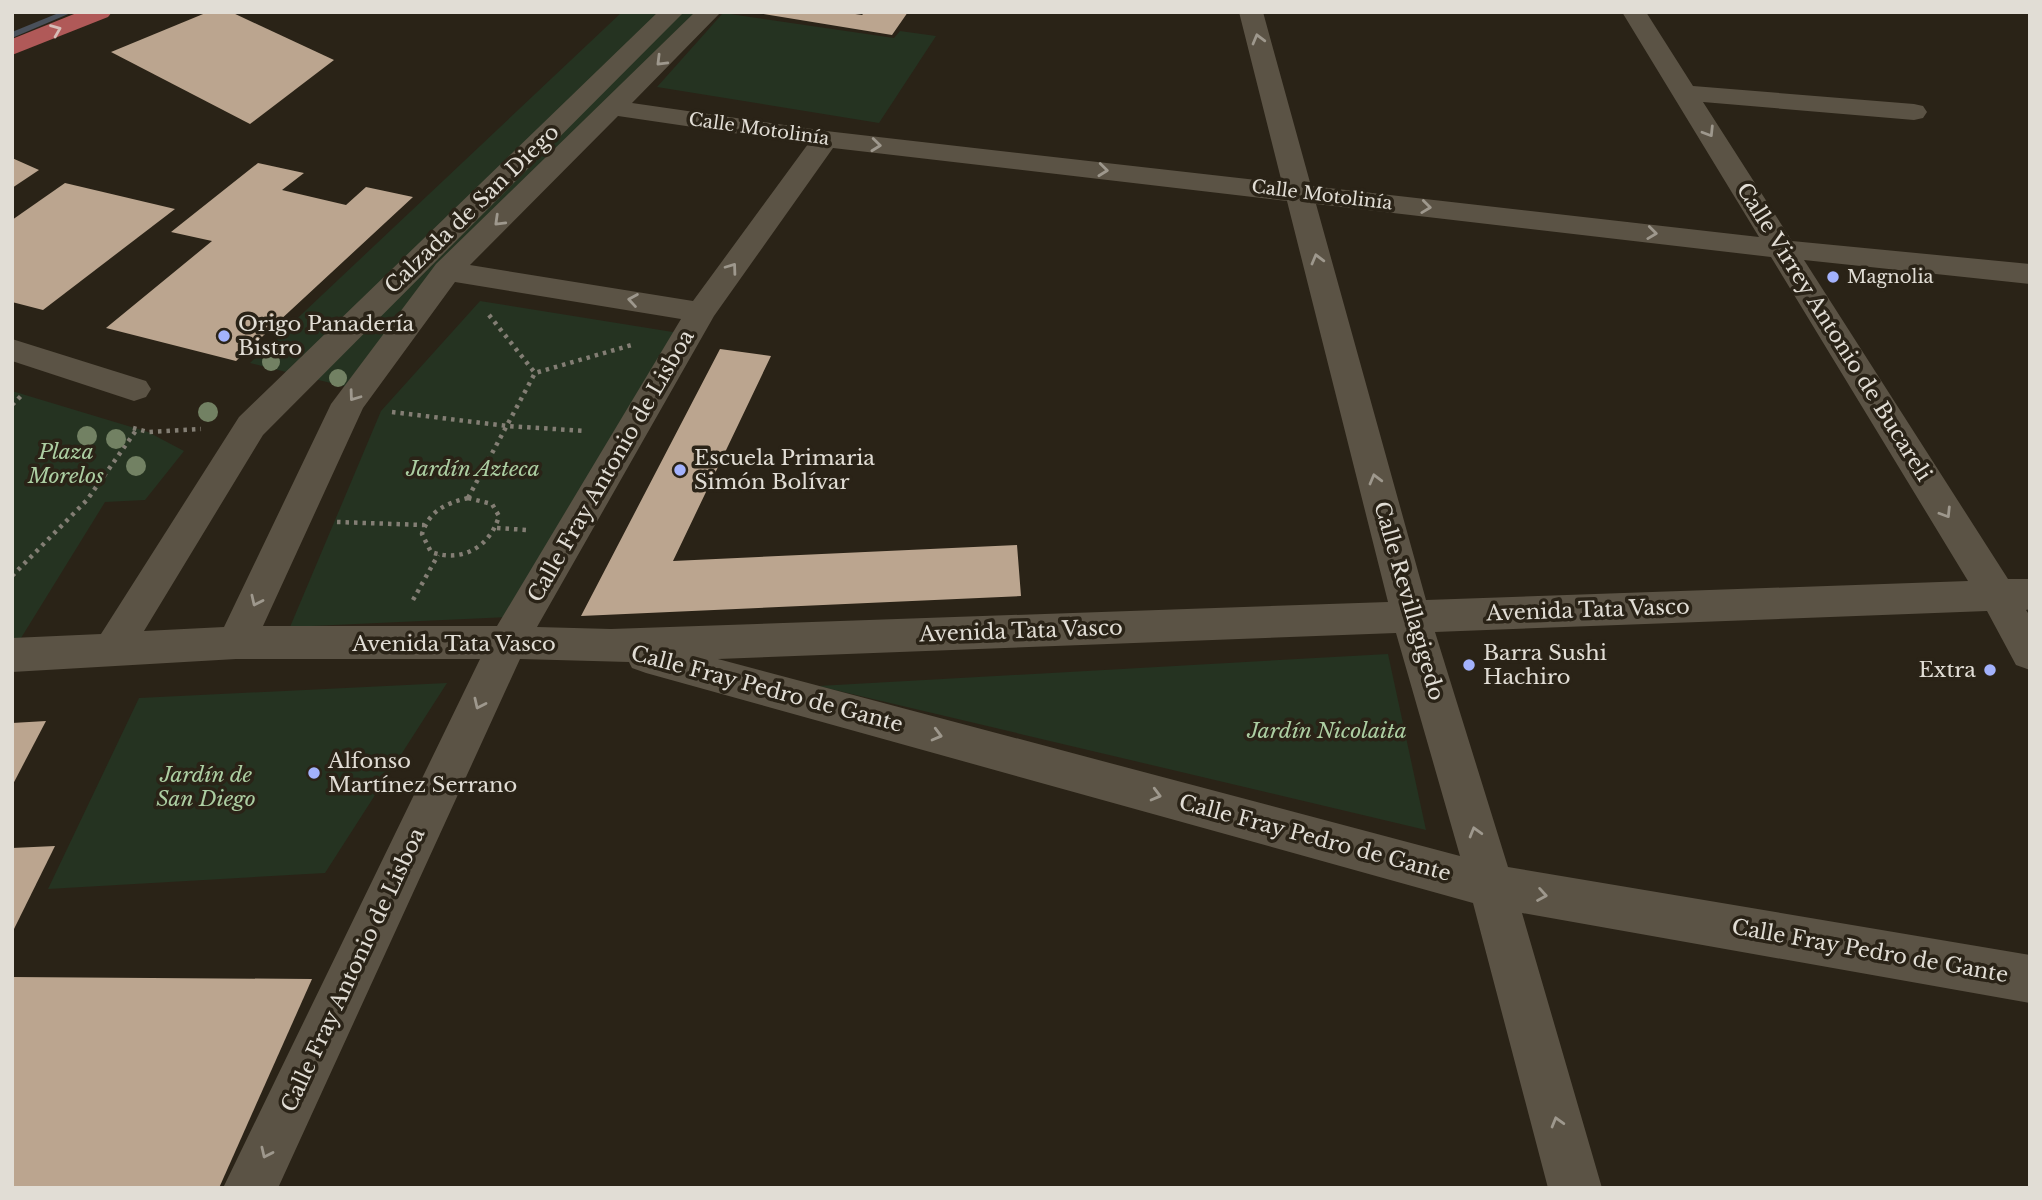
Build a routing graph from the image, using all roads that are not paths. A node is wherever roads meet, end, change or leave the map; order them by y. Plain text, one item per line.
1 (100, 12) edge
2 (672, 12) edge
3 (709, 12) edge
4 (1251, 12) edge
5 (1634, 12) edge
6 (12, 48) edge
7 (1685, 93) junction
8 (615, 107) junction
9 (1914, 112) dead end
10 (826, 139) junction
11 (1299, 192) junction
12 (1783, 249) junction
13 (447, 271) junction
14 (2030, 274) edge
15 (697, 311) junction
16 (12, 350) edge
17 (134, 389) dead end
18 (2014, 595) edge
19 (1411, 616) junction
20 (508, 642) junction
21 (236, 643) junction
22 (611, 646) junction
23 (111, 652) junction
24 (2030, 653) edge
25 (12, 655) edge
26 (1491, 886) junction
27 (2030, 979) edge
28 (250, 1188) edge
29 (1575, 1188) edge

6 -> 1 main road
2 - 23 street, Calzada de San Diego
3 -> 8 street
11 -> 4 street, Calle Revillagigedo
5 - 7 street, Calle Virrey Antonio de Bucareli
7 - 9 street
7 -> 12 street, Calle Virrey Antonio de Bucareli
8 - 10 street, Calle Motolinía
8 -> 13 street
10 -> 11 street, Calle Motolinía
15 -> 10 street, Calle Fray Antonio de Lisboa
11 -> 12 street, Calle Motolinía
19 -> 11 street, Calle Revillagigedo
12 - 14 street, Calle Motolinía
12 -> 18 street, Calle Virrey Antonio de Bucareli
15 -> 13 street, Calle Fray Antonio de Lisboa
13 -> 21 street
15 - 20 street, Calle Fray Antonio de Lisboa
16 - 17 street
18 - 19 street, Avenida Tata Vasco
18 - 24 street, Calle Virrey Antonio de Bucareli
19 - 22 street, Avenida Tata Vasco
26 -> 19 street, Calle Revillagigedo
20 - 21 street, Avenida Tata Vasco
20 - 22 street, Avenida Tata Vasco
20 -> 28 street, Calle Fray Antonio de Lisboa
21 - 23 street, Avenida Tata Vasco
22 -> 26 street, Calle Fray Pedro de Gante
23 - 25 street, Avenida Tata Vasco
26 -> 27 street, Calle Fray Pedro de Gante
29 -> 26 street, Calle Revillagigedo

